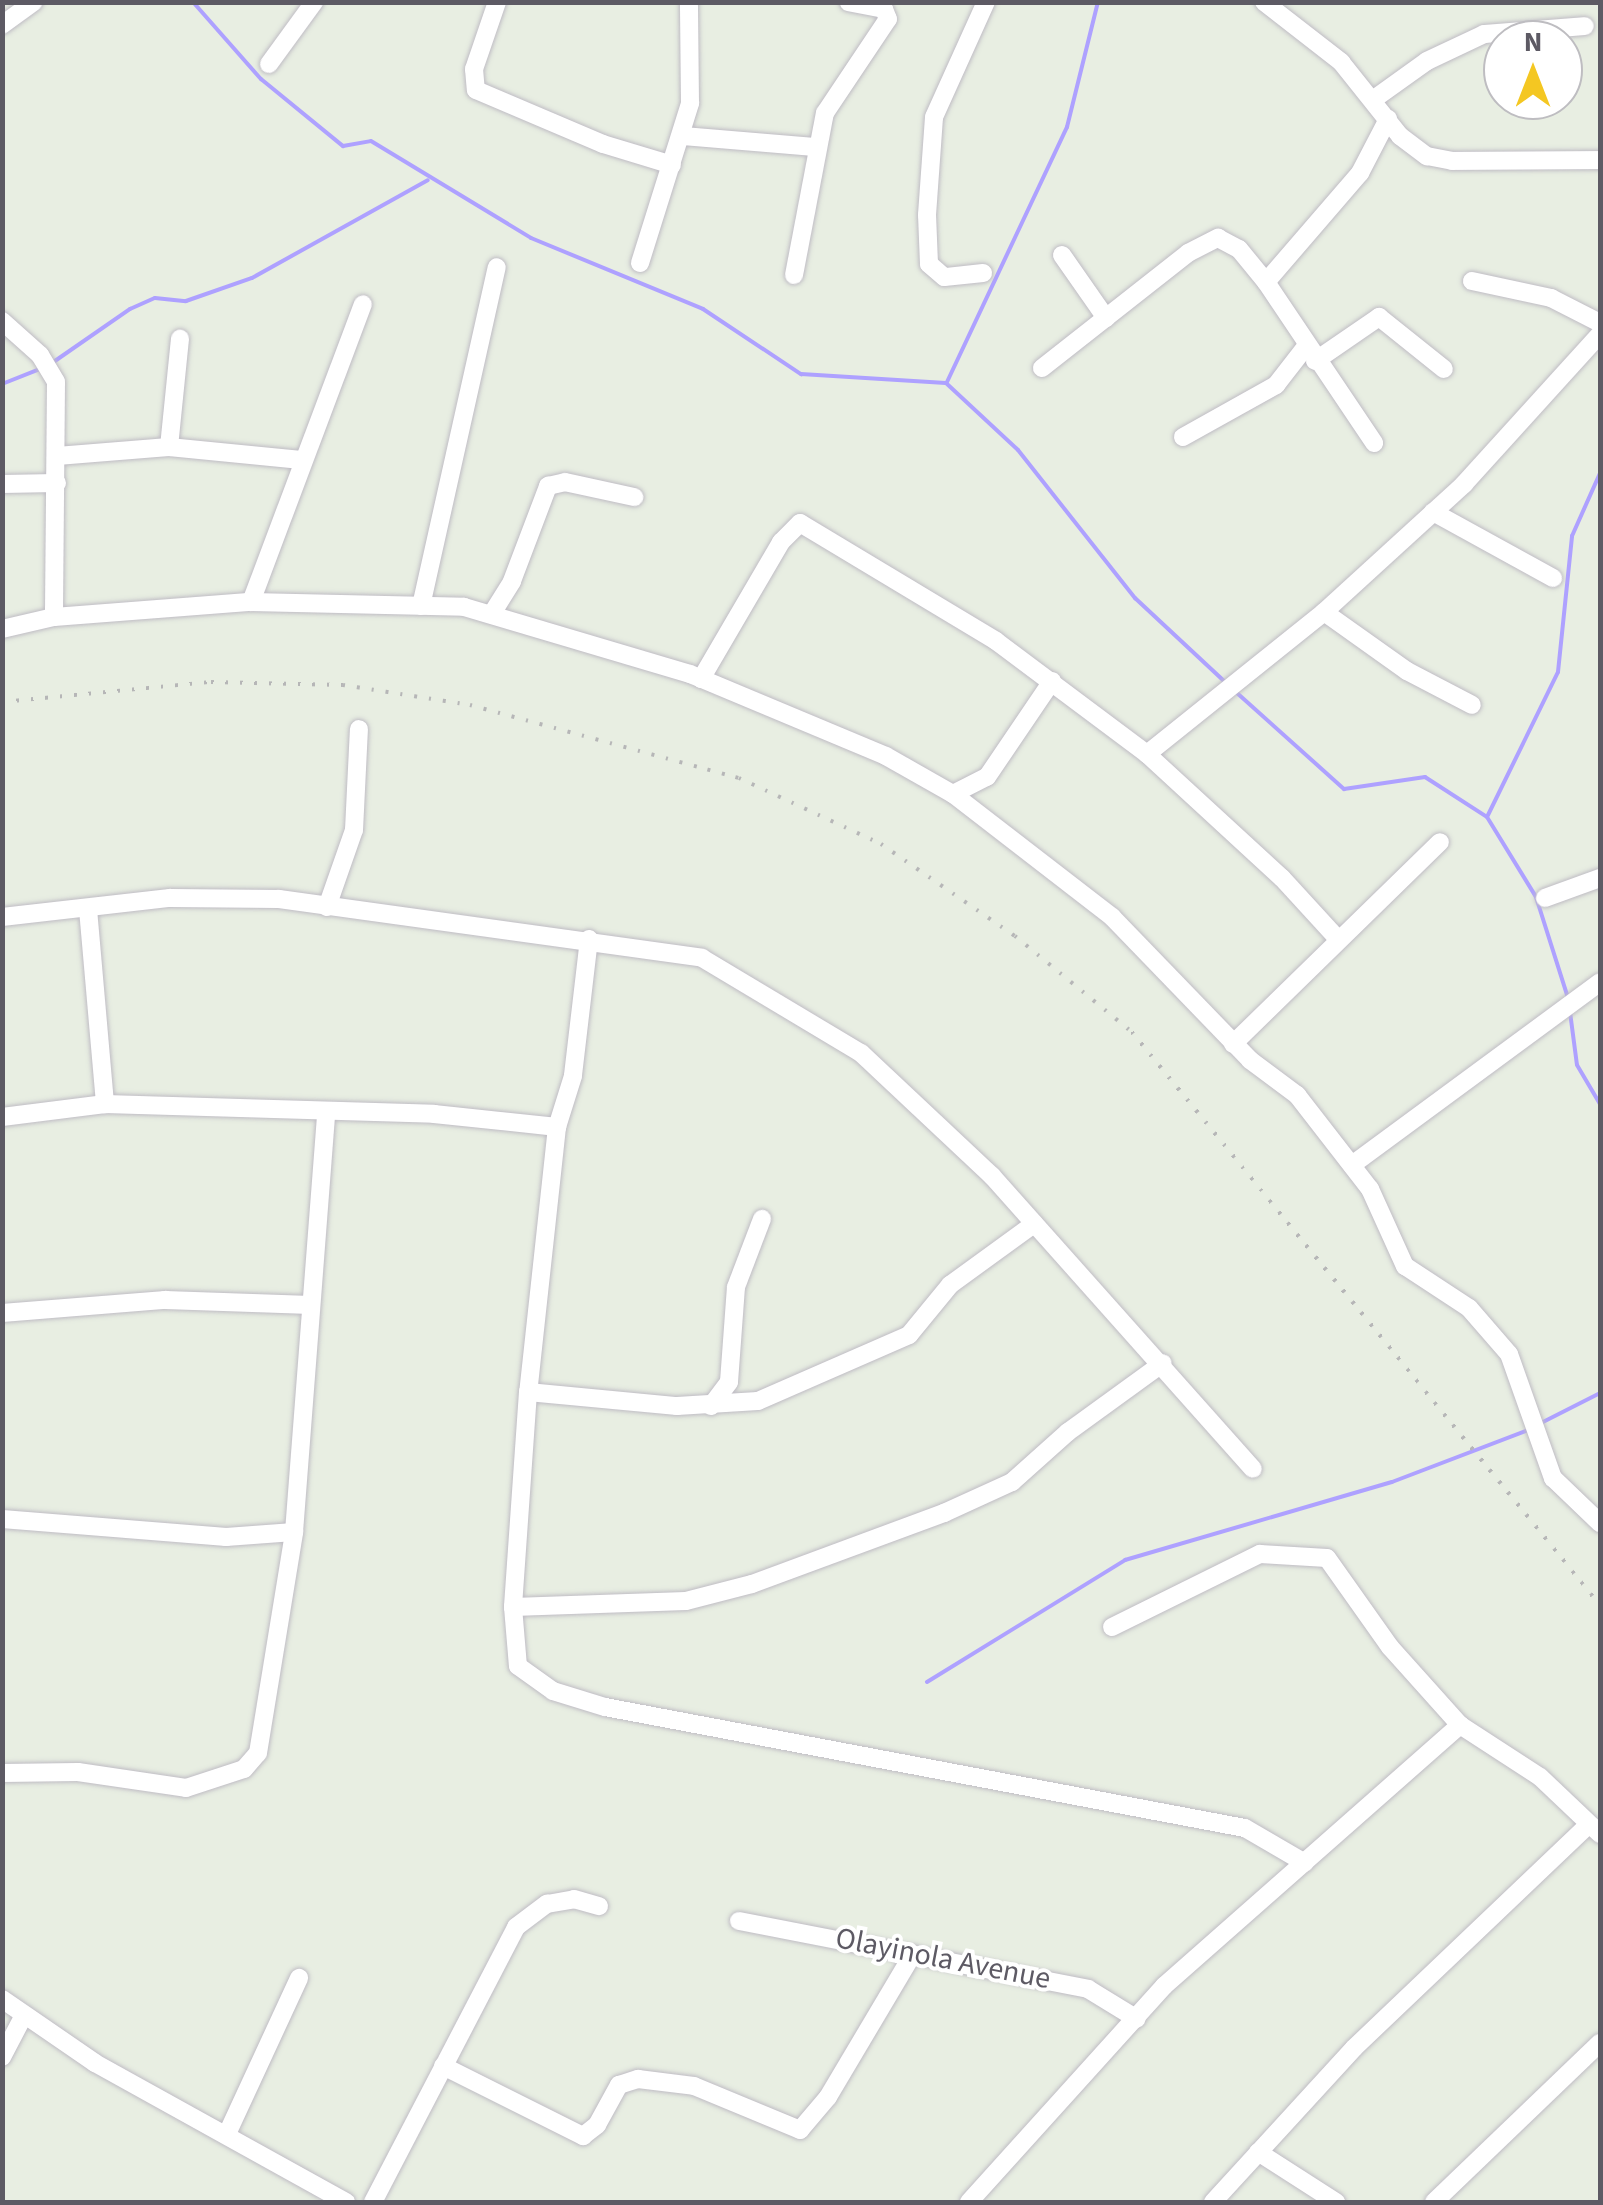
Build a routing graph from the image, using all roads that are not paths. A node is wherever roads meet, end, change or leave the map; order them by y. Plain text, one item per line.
1 (34, 2) edge
2 (314, 2) edge
3 (497, 2) edge
4 (689, 2) edge
5 (849, 2) edge
6 (986, 2) edge
7 (1264, 2) edge
8 (2, 25) edge
9 (1585, 26) dead end
10 (269, 64) dead end
11 (1374, 99) junction
12 (1388, 119) junction
13 (682, 136) junction
14 (814, 147) junction
15 (1600, 160) edge
16 (672, 165) junction
17 (1062, 255) dead end
18 (640, 263) dead end
19 (497, 266) dead end
20 (983, 273) dead end
21 (794, 274) dead end
22 (1472, 280) dead end
23 (1266, 282) junction
24 (363, 304) dead end
25 (1106, 318) junction
26 (2, 321) edge
27 (1600, 323) edge
28 (1600, 334) edge
29 (180, 338) dead end
30 (1311, 353) junction
31 (1042, 368) dead end
32 (1444, 369) dead end
33 (1183, 437) dead end
34 (1374, 444) dead end
35 (169, 446) junction
36 (57, 456) junction
37 (301, 460) junction
38 (56, 482) junction
39 (2, 484) edge
40 (634, 497) dead end
41 (1434, 512) junction
42 (1553, 578) dead end
43 (251, 602) junction
44 (421, 606) junction
45 (493, 612) junction
46 (1324, 612) junction
47 (54, 618) junction
48 (2, 630) edge
49 (701, 679) junction
50 (1052, 681) junction
51 (1472, 706) dead end
52 (358, 730) dead end
53 (1147, 754) junction
54 (953, 794) junction
55 (1440, 842) dead end
56 (1600, 878) edge
57 (1545, 898) dead end
58 (327, 907) junction
59 (88, 909) junction
60 (2, 917) edge
61 (1337, 938) junction
62 (589, 939) junction
63 (1600, 982) edge
64 (1233, 1044) junction
65 (106, 1104) junction
66 (326, 1112) junction
67 (2, 1118) edge
68 (557, 1127) junction
69 (1352, 1164) junction
70 (762, 1219) dead end
71 (1034, 1224) junction
72 (311, 1305) junction
73 (2, 1313) edge
74 (1163, 1363) junction
75 (528, 1392) junction
76 (711, 1406) junction
77 (1253, 1469) dead end
78 (2, 1519) edge
79 (1600, 1523) edge
80 (294, 1532) junction
81 (512, 1607) junction
82 (1112, 1627) dead end
83 (1460, 1725) junction
84 (2, 1773) edge
85 (1594, 1829) edge
86 (1305, 1863) junction
87 (599, 1906) dead end
88 (739, 1921) dead end
89 (913, 1954) junction
90 (299, 1978) dead end
91 (2, 1999) edge
92 (23, 2017) junction
93 (1137, 2019) junction
94 (1600, 2042) edge
95 (2, 2057) edge
96 (443, 2066) junction
97 (227, 2134) junction
98 (1258, 2152) junction
99 (346, 2202) edge
100 (373, 2202) edge
101 (970, 2202) edge
102 (1213, 2202) edge
103 (1336, 2202) edge
104 (1434, 2202) edge

1 - 8 street
2 - 10 street
3 - 16 street
4 - 13 street
5 - 14 street
6 - 20 street
7 - 11 street
9 - 11 street
11 - 12 street
12 - 15 street
12 - 23 street
13 - 14 street
13 - 16 street
14 - 21 street
16 - 18 street
17 - 25 street
19 - 44 street
22 - 27 street
23 - 25 street
23 - 30 street
24 - 37 street
25 - 31 street
26 - 36 street
28 - 41 street
29 - 35 street
30 - 32 street
30 - 33 street
30 - 34 street
35 - 36 street
35 - 37 street
36 - 38 street
37 - 43 street
38 - 39 street
38 - 47 street
40 - 45 street
41 - 42 street
41 - 46 street
43 - 44 street
43 - 47 street
44 - 45 street
45 - 49 street
46 - 51 street
46 - 53 street
47 - 48 street
49 - 50 street
49 - 54 street
50 - 53 street
50 - 54 street
52 - 58 street
53 - 61 street
54 - 64 street
55 - 61 street
56 - 57 street
58 - 59 street
58 - 62 street
59 - 60 street
59 - 65 street
61 - 64 street
62 - 68 street
62 - 71 street
63 - 69 street
64 - 69 street
65 - 66 street
65 - 67 street
66 - 68 street
66 - 72 street
68 - 75 street
69 - 79 street
70 - 76 street
71 - 74 street
71 - 76 street
72 - 73 street
72 - 80 street
74 - 77 street
74 - 81 street
75 - 76 street
75 - 81 street
78 - 80 street
80 - 84 street
81 - 86 street
82 - 83 street
83 - 85 street
83 - 86 street
85 - 98 street
86 - 93 street
87 - 96 street
88 - 89 street, Olayinola Avenue
89 - 93 street, Olayinola Avenue
89 - 96 street
90 - 97 street
91 - 92 street
92 - 95 street
92 - 97 street
93 - 101 street
94 - 104 street
96 - 100 street
97 - 99 street
98 - 102 street
98 - 103 street

